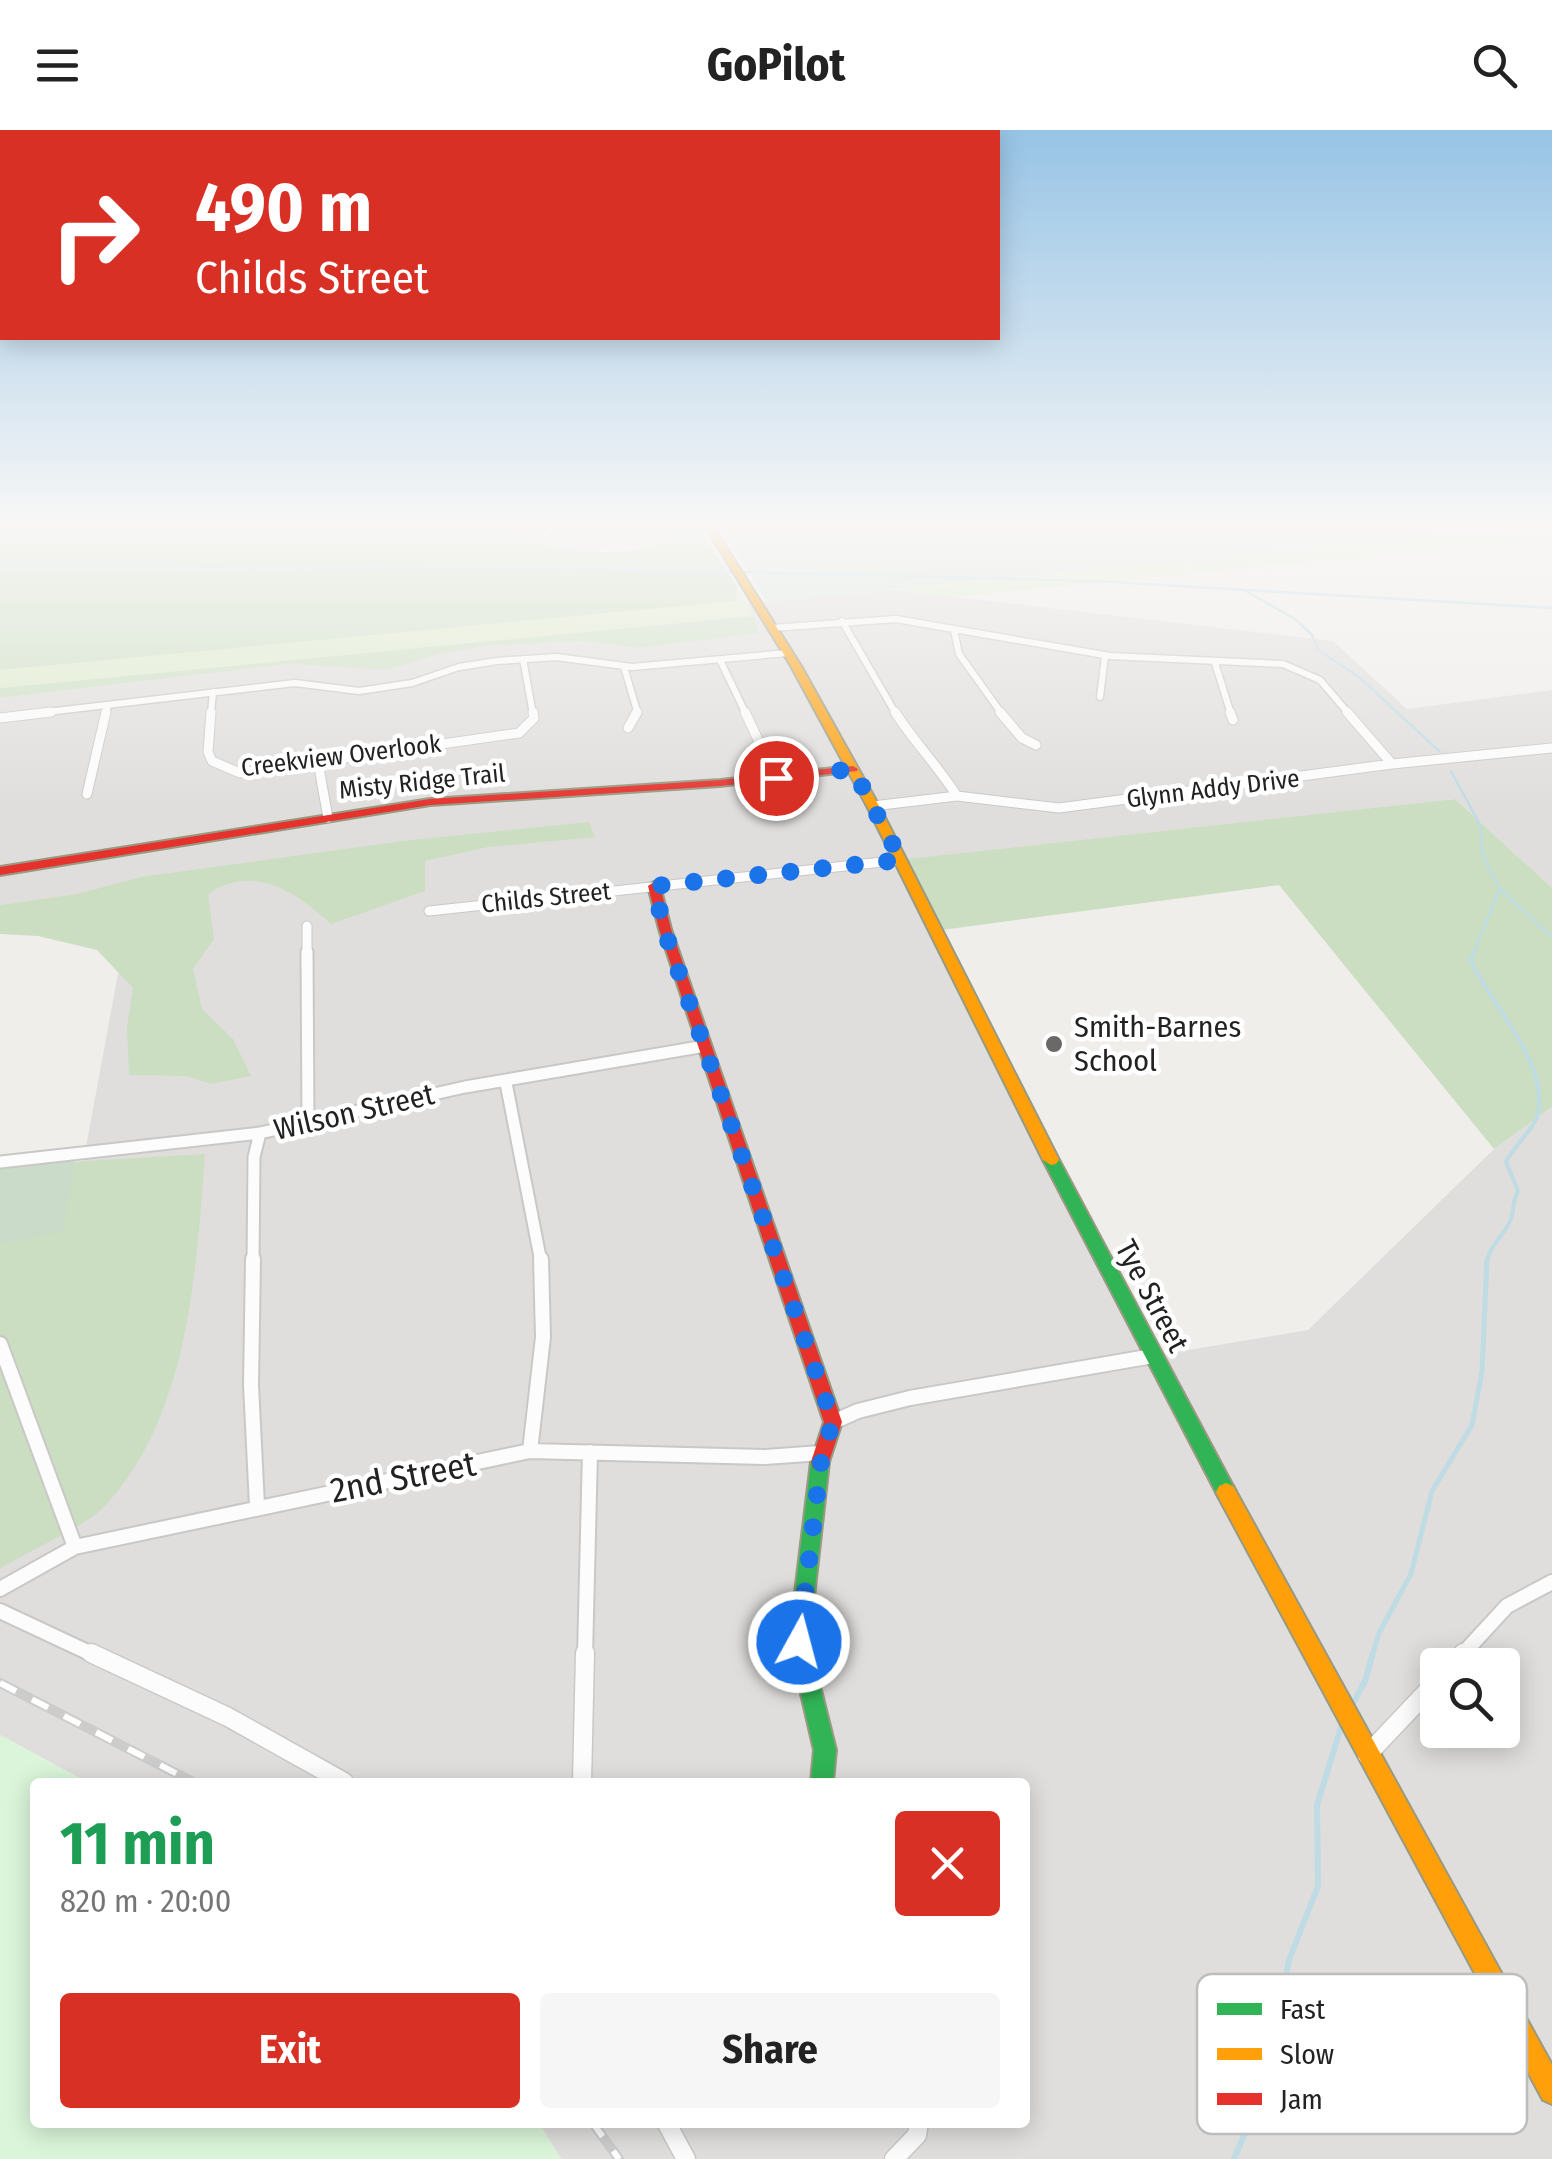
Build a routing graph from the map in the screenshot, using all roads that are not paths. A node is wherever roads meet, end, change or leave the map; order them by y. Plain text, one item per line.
1 (767, 621) edge
2 (842, 621) junction
3 (850, 621) edge
4 (905, 621) edge
5 (772, 628) junction
6 (954, 630) junction
7 (788, 653) junction
8 (1105, 656) junction
9 (522, 659) junction
10 (720, 660) junction
11 (1215, 663) junction
12 (624, 667) junction
13 (212, 692) junction
14 (1100, 697) dead end
15 (108, 705) junction
16 (0, 718) edge
17 (1233, 720) dead end
18 (628, 728) dead end
19 (1036, 745) dead end
20 (1552, 748) edge
21 (318, 762) junction
22 (1392, 764) junction
23 (853, 769) junction
24 (776, 778) junction
25 (87, 794) dead end
26 (957, 796) junction
27 (873, 806) junction
28 (328, 818) junction
29 (901, 860) junction
30 (0, 871) edge
31 (654, 886) junction
32 (429, 911) dead end
33 (307, 926) dead end
34 (705, 1046) junction
35 (506, 1082) junction
36 (308, 1123) junction
37 (260, 1133) junction
38 (0, 1162) edge
39 (0, 1344) edge
40 (1153, 1356) junction
41 (833, 1422) junction
42 (530, 1451) junction
43 (590, 1452) junction
44 (822, 1454) junction
45 (257, 1506) junction
46 (75, 1547) junction
47 (1552, 1582) edge
48 (0, 1588) edge
49 (0, 1611) edge
50 (1468, 1648) edge
51 (1420, 1699) edge
52 (1368, 1755) junction
53 (337, 1778) edge
54 (582, 1778) edge
55 (822, 1778) edge
56 (1488, 1974) edge
57 (1527, 2045) edge
58 (1552, 2091) edge
59 (669, 2128) edge
60 (918, 2128) edge
61 (686, 2159) edge
62 (894, 2159) edge

1 - 5 street, Tye Street
2 - 3 street
2 - 5 street
2 - 26 street
4 - 6 street
5 - 7 street, Tye Street
6 - 8 street
6 - 19 street
7 - 10 street
7 - 23 street, Tye Street
8 - 11 street
8 - 14 street
9 - 12 street
9 - 13 street
9 - 21 street, Creekview Overlook
10 - 12 street
10 - 24 street
11 - 17 street
11 - 22 street
12 - 18 street
13 - 15 street
13 - 21 street, Creekview Overlook
15 - 16 street
15 - 25 street
20 - 22 street, Glynn Addy Drive
21 - 28 street
22 - 26 street, Glynn Addy Drive
23 - 24 street, Misty Ridge Trail
23 - 27 street, Tye Street
24 - 28 street, Misty Ridge Trail
26 - 27 street, Glynn Addy Drive
27 - 29 street, Tye Street
28 - 30 street, Misty Ridge Trail
29 - 31 street, Childs Street
29 - 40 street, Tye Street
31 - 32 street, Childs Street
31 - 34 street
33 - 36 street
34 - 35 street, Wilson Street
34 - 41 street
35 - 36 street, Wilson Street
35 - 42 street
36 - 37 street, Wilson Street
37 - 38 street, Wilson Street
37 - 45 street
39 - 46 street
40 - 41 street
40 - 52 street, Tye Street
41 - 44 street
42 - 43 street, 2nd Street
42 - 45 street, 2nd Street
43 - 44 street, 2nd Street
43 - 54 street
44 - 55 street
45 - 46 street, 2nd Street
46 - 48 street, 2nd Street
47 - 50 street
49 - 53 street
51 - 52 street
52 - 56 street, Tye Street
57 - 58 street, Tye Street
59 - 61 street
60 - 62 street

